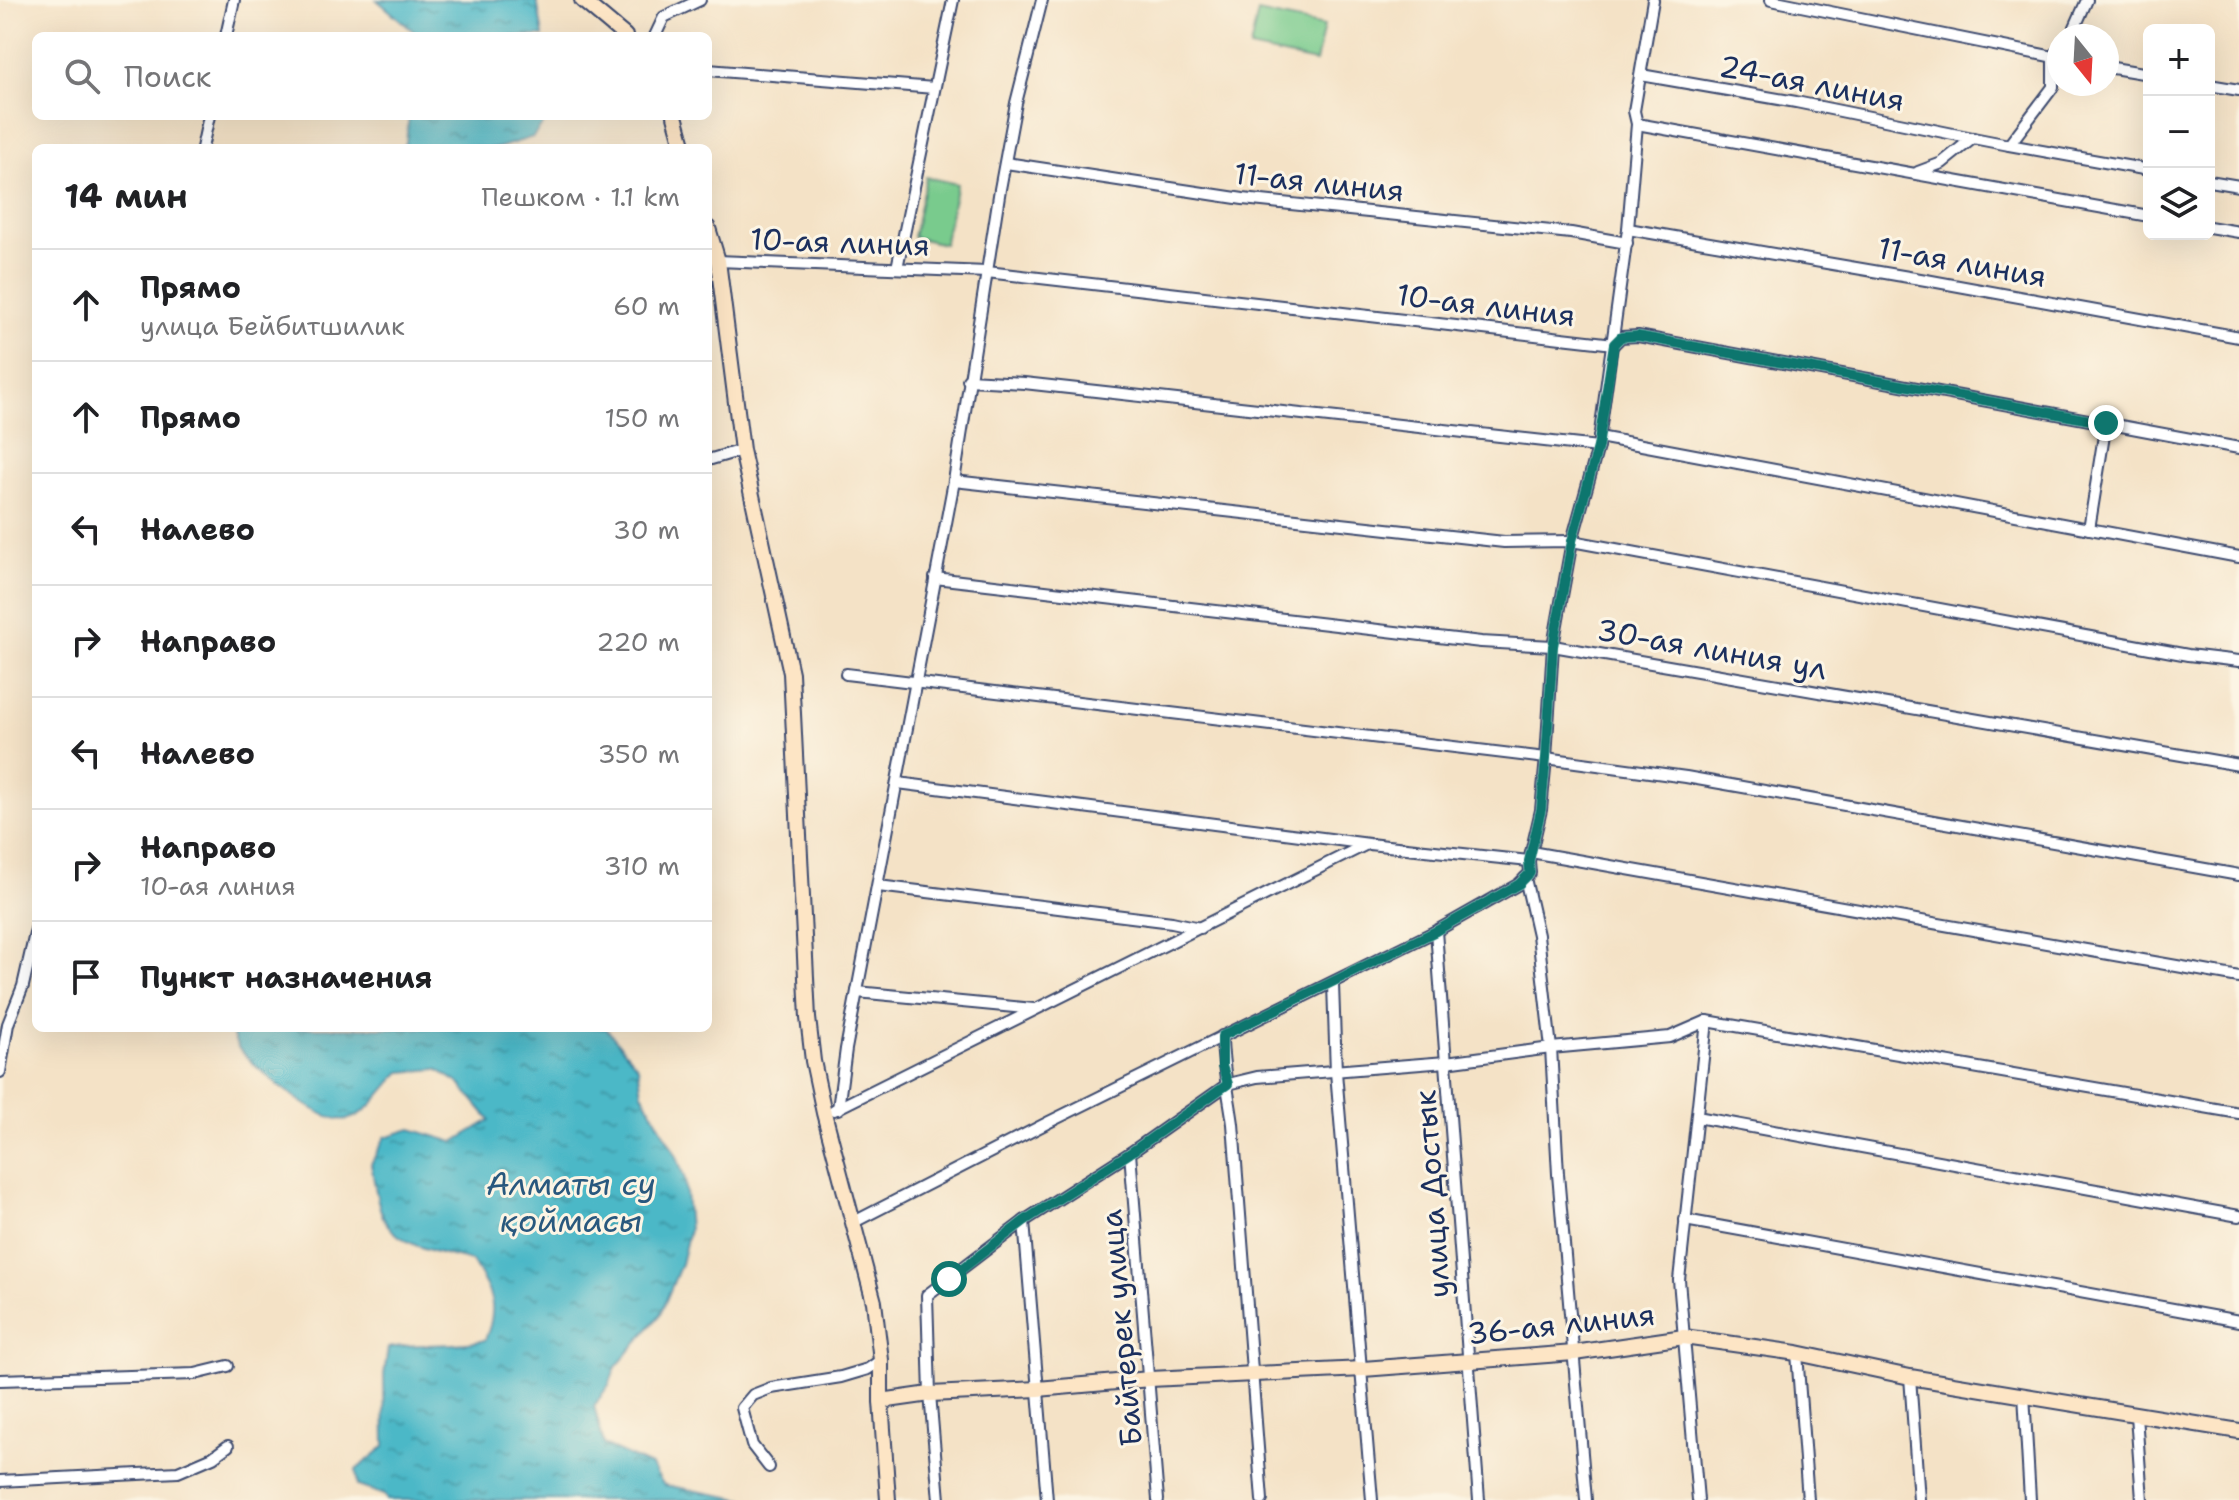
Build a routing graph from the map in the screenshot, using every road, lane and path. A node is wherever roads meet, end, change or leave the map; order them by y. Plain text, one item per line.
1 (234, 0) edge
2 (582, 0) edge
3 (700, 0) edge
4 (953, 0) edge
5 (1042, 0) edge
6 (1653, 0) edge
7 (1771, 0) edge
8 (2087, 0) edge
9 (2076, 24) edge
10 (227, 32) edge
11 (620, 32) edge
12 (657, 32) edge
13 (2047, 53) edge
14 (2119, 69) edge
15 (712, 70) edge
16 (2143, 73) edge
17 (1641, 75) junction
18 (2215, 86) edge
19 (934, 88) junction
20 (2239, 90) edge
21 (2047, 95) edge
22 (208, 120) edge
23 (676, 120) edge
24 (1637, 124) junction
25 (1973, 138) junction
26 (203, 144) edge
27 (683, 144) edge
28 (2009, 145) junction
29 (1006, 163) junction
30 (2143, 169) edge
31 (1917, 172) junction
32 (2215, 182) edge
33 (2239, 186) edge
34 (2143, 215) edge
35 (2215, 228) edge
36 (1628, 229) junction
37 (2239, 232) edge
38 (712, 241) edge
39 (1627, 243) junction
40 (718, 261) junction
41 (897, 268) junction
42 (987, 272) junction
43 (2239, 337) edge
44 (1614, 344) junction
45 (968, 380) junction
46 (2106, 423) junction
47 (1599, 442) junction
48 (2239, 448) edge
49 (742, 450) junction
50 (712, 459) edge
51 (954, 481) junction
52 (2089, 529) junction
53 (1572, 541) junction
54 (2239, 557) edge
55 (935, 578) junction
56 (1553, 646) junction
57 (2239, 661) edge
58 (846, 674) dead end
59 (914, 682) junction
60 (1546, 758) junction
61 (2239, 765) edge
62 (898, 783) junction
63 (1369, 844) junction
64 (1530, 857) junction
65 (2239, 875) edge
66 (1525, 878) junction
67 (878, 886) junction
68 (1200, 928) junction
69 (1436, 931) junction
70 (32, 947) edge
71 (2239, 977) edge
72 (1333, 984) junction
73 (857, 992) junction
74 (1037, 1009) junction
75 (1707, 1021) junction
76 (1222, 1036) junction
77 (1551, 1048) junction
78 (1446, 1062) junction
79 (0, 1072) edge
80 (1336, 1072) junction
81 (1228, 1084) junction
82 (831, 1111) junction
83 (2239, 1113) edge
84 (1697, 1117) junction
85 (1130, 1153) junction
86 (2239, 1216) edge
87 (1685, 1220) junction
88 (1024, 1221) junction
89 (852, 1223) junction
90 (2239, 1321) edge
91 (1684, 1337) junction
92 (1574, 1353) junction
93 (1797, 1353) junction
94 (1469, 1359) junction
95 (881, 1360) junction
96 (228, 1366) dead end
97 (1363, 1369) junction
98 (1253, 1374) junction
99 (1910, 1377) junction
100 (1150, 1379) junction
101 (0, 1380) edge
102 (1038, 1389) junction
103 (930, 1394) junction
104 (2024, 1394) junction
105 (881, 1401) junction
106 (2136, 1415) junction
107 (2239, 1431) edge
108 (228, 1446) dead end
109 (769, 1467) dead end
110 (0, 1481) edge
111 (888, 1500) edge
112 (939, 1500) edge
113 (1047, 1500) edge
114 (1158, 1500) edge
115 (1262, 1500) edge
116 (1372, 1500) edge
117 (1479, 1500) edge
118 (1586, 1500) edge
119 (1698, 1500) edge
120 (1808, 1500) edge
121 (1919, 1500) edge
122 (2030, 1500) edge
123 (2142, 1500) edge

1 - 10 street
2 - 11 street
3 - 12 street
4 - 19 street
5 - 29 street
6 - 17 street
7 - 13 street
8 - 9 street
14 - 16 street
15 - 19 street
17 - 24 street
17 - 25 street, 24-ая линия
18 - 20 street
19 - 41 street
21 - 28 street
22 - 26 street
23 - 27 street
24 - 31 street
24 - 36 street
25 - 28 street, 24-ая линия
25 - 31 street
28 - 30 street
29 - 39 street, 11-ая линия
29 - 42 street
31 - 34 street
32 - 33 street
35 - 37 street
36 - 39 street
36 - 43 street, 11-ая линия
38 - 40 street
39 - 44 street
40 - 41 street, 10-ая линия
40 - 49 street
41 - 42 street, 10-ая линия
42 - 44 street, 10-ая линия
42 - 45 street
44 - 46 street, 10-ая линия
44 - 47 street
45 - 47 street
45 - 51 street
46 - 48 street, 10-ая линия
46 - 52 street
47 - 52 street
47 - 53 street
49 - 50 street
49 - 82 street
51 - 53 street
51 - 55 street
52 - 54 street
53 - 56 street
53 - 57 street
55 - 56 street, 30-ая линия ул
55 - 59 street
56 - 60 street
56 - 61 street, 30-ая линия ул
58 - 59 street
59 - 60 street
59 - 62 street
60 - 64 street
60 - 65 street
62 - 63 street
62 - 67 street
63 - 64 street
63 - 68 street
64 - 66 street
64 - 71 street
66 - 69 street
66 - 77 street
67 - 68 street
67 - 73 street
68 - 74 street
69 - 72 street
69 - 78 street, улица Достык
70 - 79 street
72 - 76 street
72 - 80 street
73 - 74 street
73 - 82 street
74 - 82 street
75 - 77 street
75 - 83 street
75 - 84 street
76 - 81 street
76 - 89 street
77 - 78 street
77 - 92 street
78 - 80 street
78 - 94 street, улица Достык
80 - 81 street
80 - 97 street
81 - 85 street
81 - 98 street
82 - 89 street
84 - 86 street
84 - 87 street
85 - 88 street
85 - 100 street, Байтерек улица
87 - 90 street
87 - 91 street
88 - 102 street
88 - 103 street
89 - 95 street
91 - 92 street, 36-ая линия
91 - 93 street, 36-ая линия
91 - 119 street
92 - 94 street, 36-ая линия
92 - 118 street
93 - 99 street, 36-ая линия
93 - 120 street
94 - 97 street, 36-ая линия
94 - 117 street, улица Достык
95 - 105 street
95 - 109 street
96 - 101 street
97 - 98 street, 36-ая линия
97 - 116 street
98 - 100 street, 36-ая линия
98 - 115 street
99 - 104 street, 36-ая линия
99 - 121 street
100 - 102 street, 36-ая линия
100 - 114 street, Байтерек улица
102 - 103 street, 36-ая линия
102 - 113 street
103 - 105 street, 36-ая линия
103 - 112 street
104 - 106 street, 36-ая линия
104 - 122 street
105 - 111 street
106 - 107 street, 36-ая линия
106 - 123 street
108 - 110 street

